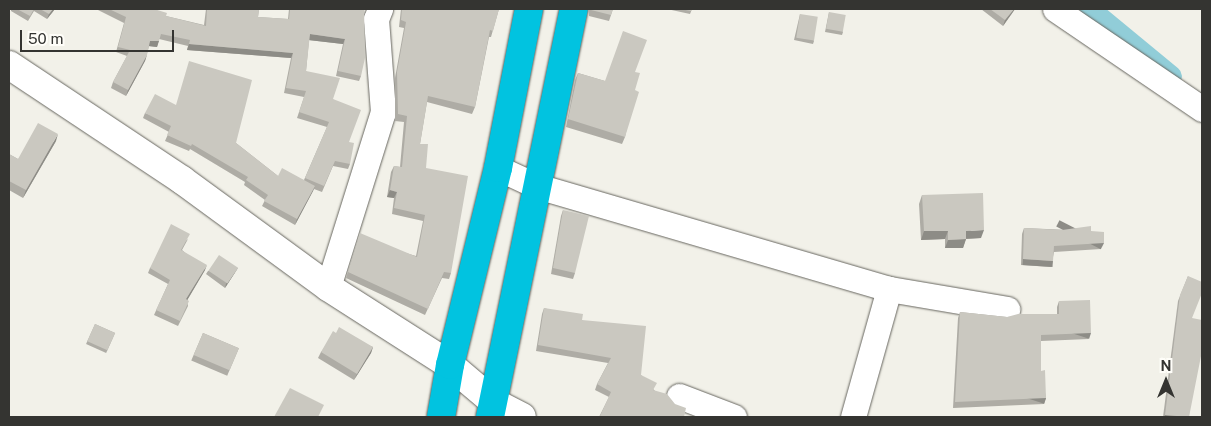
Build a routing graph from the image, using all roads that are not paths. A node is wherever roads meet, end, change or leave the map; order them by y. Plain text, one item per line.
1 (380, 9) edge
2 (529, 9) edge
3 (574, 9) edge
4 (1055, 9) edge
5 (9, 65) edge
6 (1202, 109) edge
7 (498, 168) junction
8 (537, 186) junction
9 (328, 286) junction
10 (889, 289) junction
11 (1008, 309) dead end
12 (450, 365) junction
13 (679, 396) dead end
14 (492, 410) edge
15 (441, 417) edge
16 (522, 417) edge
17 (734, 417) edge
18 (853, 417) edge

1 - 9 street
2 - 7 highway
3 - 8 highway
4 - 6 street
5 - 9 street
7 - 8 street
7 - 12 highway
8 - 10 street
8 - 14 highway
9 - 12 street
10 - 11 street
10 - 18 street
12 - 14 street
12 - 15 highway
13 - 17 street
14 - 16 street

